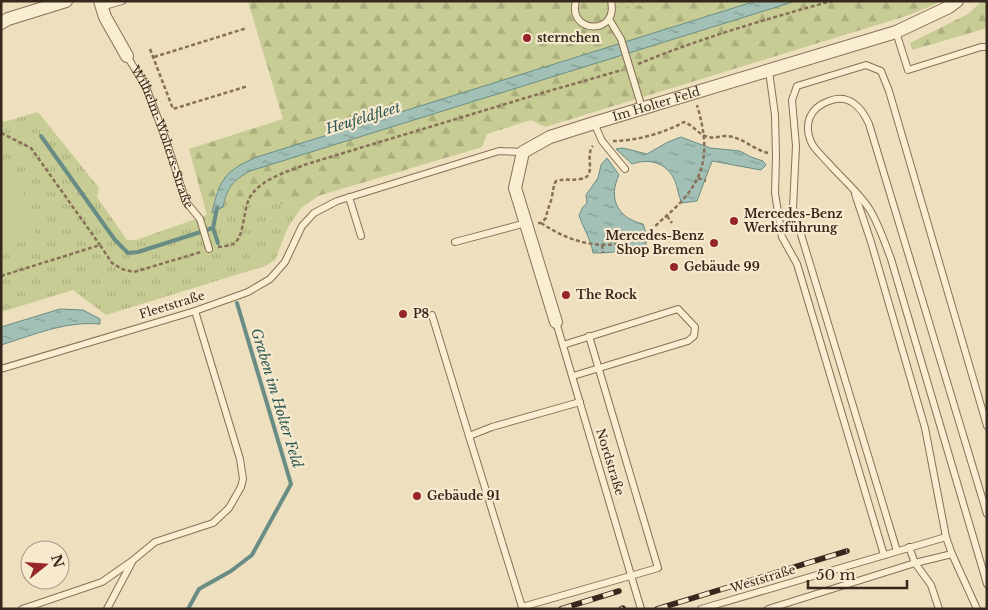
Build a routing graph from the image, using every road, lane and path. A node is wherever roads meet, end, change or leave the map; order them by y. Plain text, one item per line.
1 (66, 1) edge
2 (122, 1) edge
3 (576, 1) edge
4 (611, 1) edge
5 (832, 1) edge
6 (957, 1) edge
7 (100, 4) edge
8 (609, 19) junction
9 (1, 23) edge
10 (247, 28) dead end
11 (896, 32) junction
12 (987, 47) edge
13 (150, 49) dead end
14 (127, 56) joint
15 (154, 58) junction
16 (630, 68) junction
17 (769, 70) junction
18 (248, 86) dead end
19 (693, 93) junction
20 (642, 108) junction
21 (594, 123) junction
22 (1, 133) edge
23 (704, 136) junction
24 (602, 142) junction
25 (523, 152) junction
26 (776, 156) junction
27 (625, 168) dead end
28 (698, 178) junction
29 (706, 181) dead end
30 (853, 188) junction
31 (349, 197) junction
32 (667, 216) junction
33 (526, 223) junction
34 (541, 223) junction
35 (672, 223) dead end
36 (361, 236) dead end
37 (455, 242) dead end
38 (100, 245) junction
39 (602, 245) junction
40 (209, 248) junction
41 (603, 253) dead end
42 (1, 276) edge
43 (195, 311) junction
44 (432, 315) dead end
45 (556, 322) joint
46 (589, 336) junction
47 (563, 345) junction
48 (598, 368) junction
49 (1, 369) edge
50 (572, 376) junction
51 (580, 402) junction
52 (987, 426) edge
53 (469, 436) junction
54 (987, 514) edge
55 (946, 536) junction
56 (909, 547) junction
57 (897, 551) junction
58 (952, 554) junction
59 (884, 555) junction
60 (132, 561) junction
61 (915, 563) junction
62 (632, 576) junction
63 (987, 584) edge
64 (22, 609) edge
65 (107, 609) edge
66 (641, 609) edge
67 (702, 609) edge
68 (768, 609) edge
69 (939, 609) edge
70 (977, 609) edge

1 - 9 street
2 - 7 lane
3 - 8 lane
4 - 8 lane
5 - 16 path
6 - 11 street, Im Holter Feld
7 - 14 street, Wilhelm-Wolters-Straße
8 - 16 lane
10 - 15 path
11 - 12 lane
11 - 17 street, Im Holter Feld
13 - 15 path
14 - 40 lane, Wilhelm-Wolters-Straße
15 - 18 path
16 - 20 lane
16 - 40 path
17 - 19 street, Im Holter Feld
17 - 26 lane
19 - 20 street, Im Holter Feld
19 - 23 path
20 - 21 street, Im Holter Feld
21 - 24 lane
21 - 25 street, Im Holter Feld
22 - 38 path
23 - 24 path
23 - 26 path
23 - 28 path
24 - 27 lane
24 - 34 path
25 - 31 lane
25 - 33 street
26 - 59 lane
28 - 29 path
28 - 32 path
30 - 54 lane
30 - 55 lane
30 - 63 lane
31 - 36 lane
31 - 43 lane, Fleetstraße
32 - 35 path
32 - 39 path
33 - 34 path
33 - 37 lane
33 - 45 street
34 - 39 path
38 - 40 path
38 - 42 path
39 - 41 path
43 - 49 lane, Fleetstraße
43 - 60 lane
44 - 53 lane
45 - 47 lane, Nordstraße
46 - 47 lane
46 - 48 lane
46 - 48 lane
47 - 50 lane, Nordstraße
48 - 50 lane
48 - 62 lane
50 - 51 lane, Nordstraße
51 - 53 lane
51 - 62 lane, Nordstraße
52 - 57 lane
53 - 62 lane
55 - 56 lane, Weststraße
55 - 58 lane
56 - 57 lane, Weststraße
56 - 61 lane
57 - 59 lane, Weststraße
58 - 61 lane
58 - 70 lane
59 - 67 lane, Weststraße
60 - 64 lane
60 - 65 lane
61 - 68 lane
61 - 69 lane
62 - 66 lane, Nordstraße

